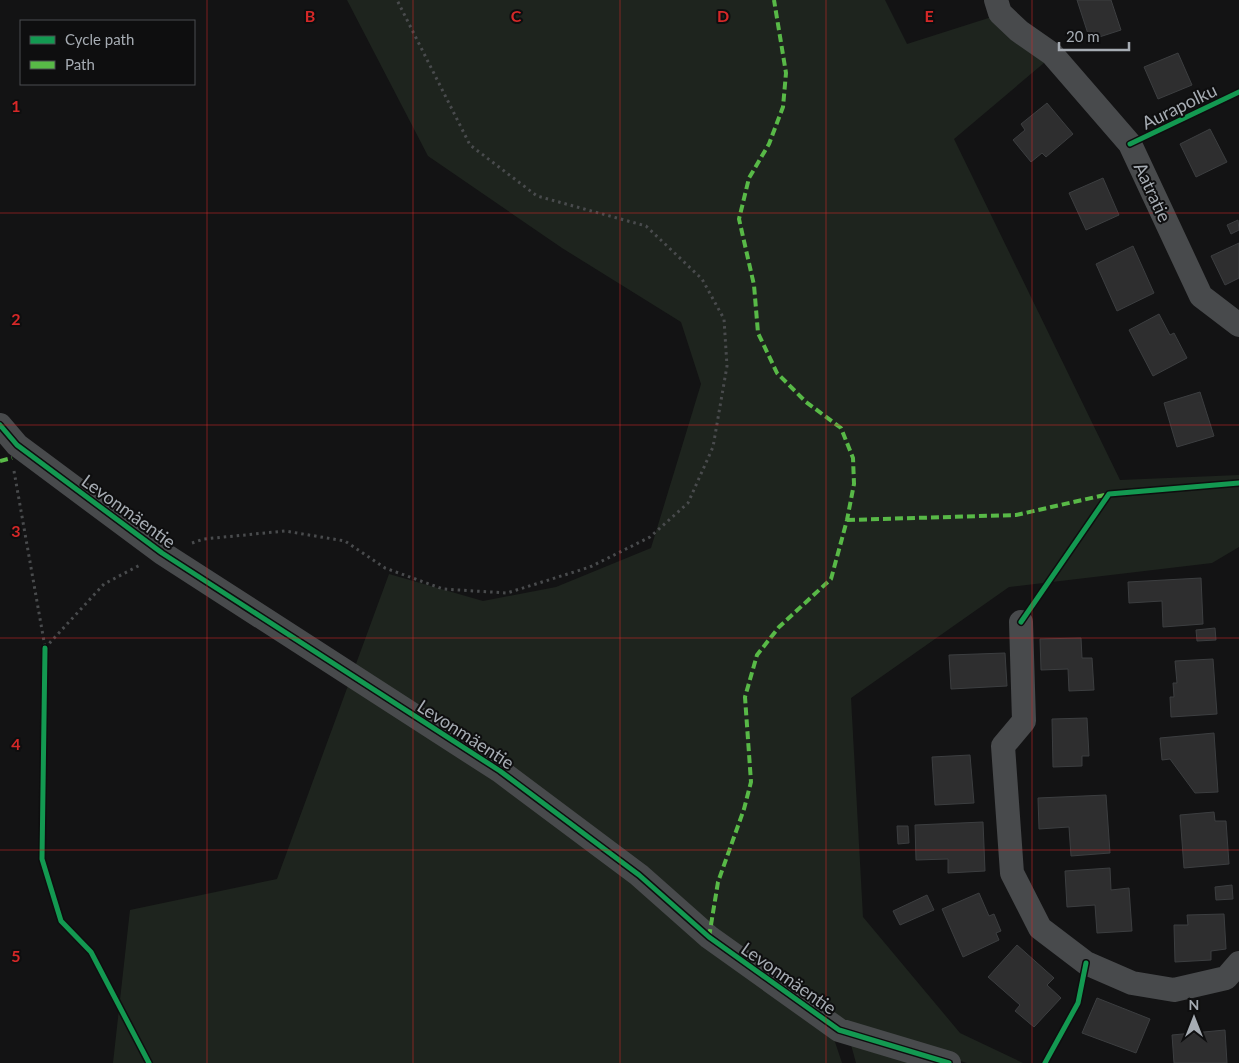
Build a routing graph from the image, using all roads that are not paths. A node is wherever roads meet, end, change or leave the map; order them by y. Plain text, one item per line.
1 (996, 0) edge
2 (1239, 325) edge
3 (0, 424) edge
4 (1021, 622) dead end
5 (1239, 964) edge
6 (949, 1063) edge

1 - 2 street, Aatratie
3 - 6 street, Levonmäentie
4 - 5 street

